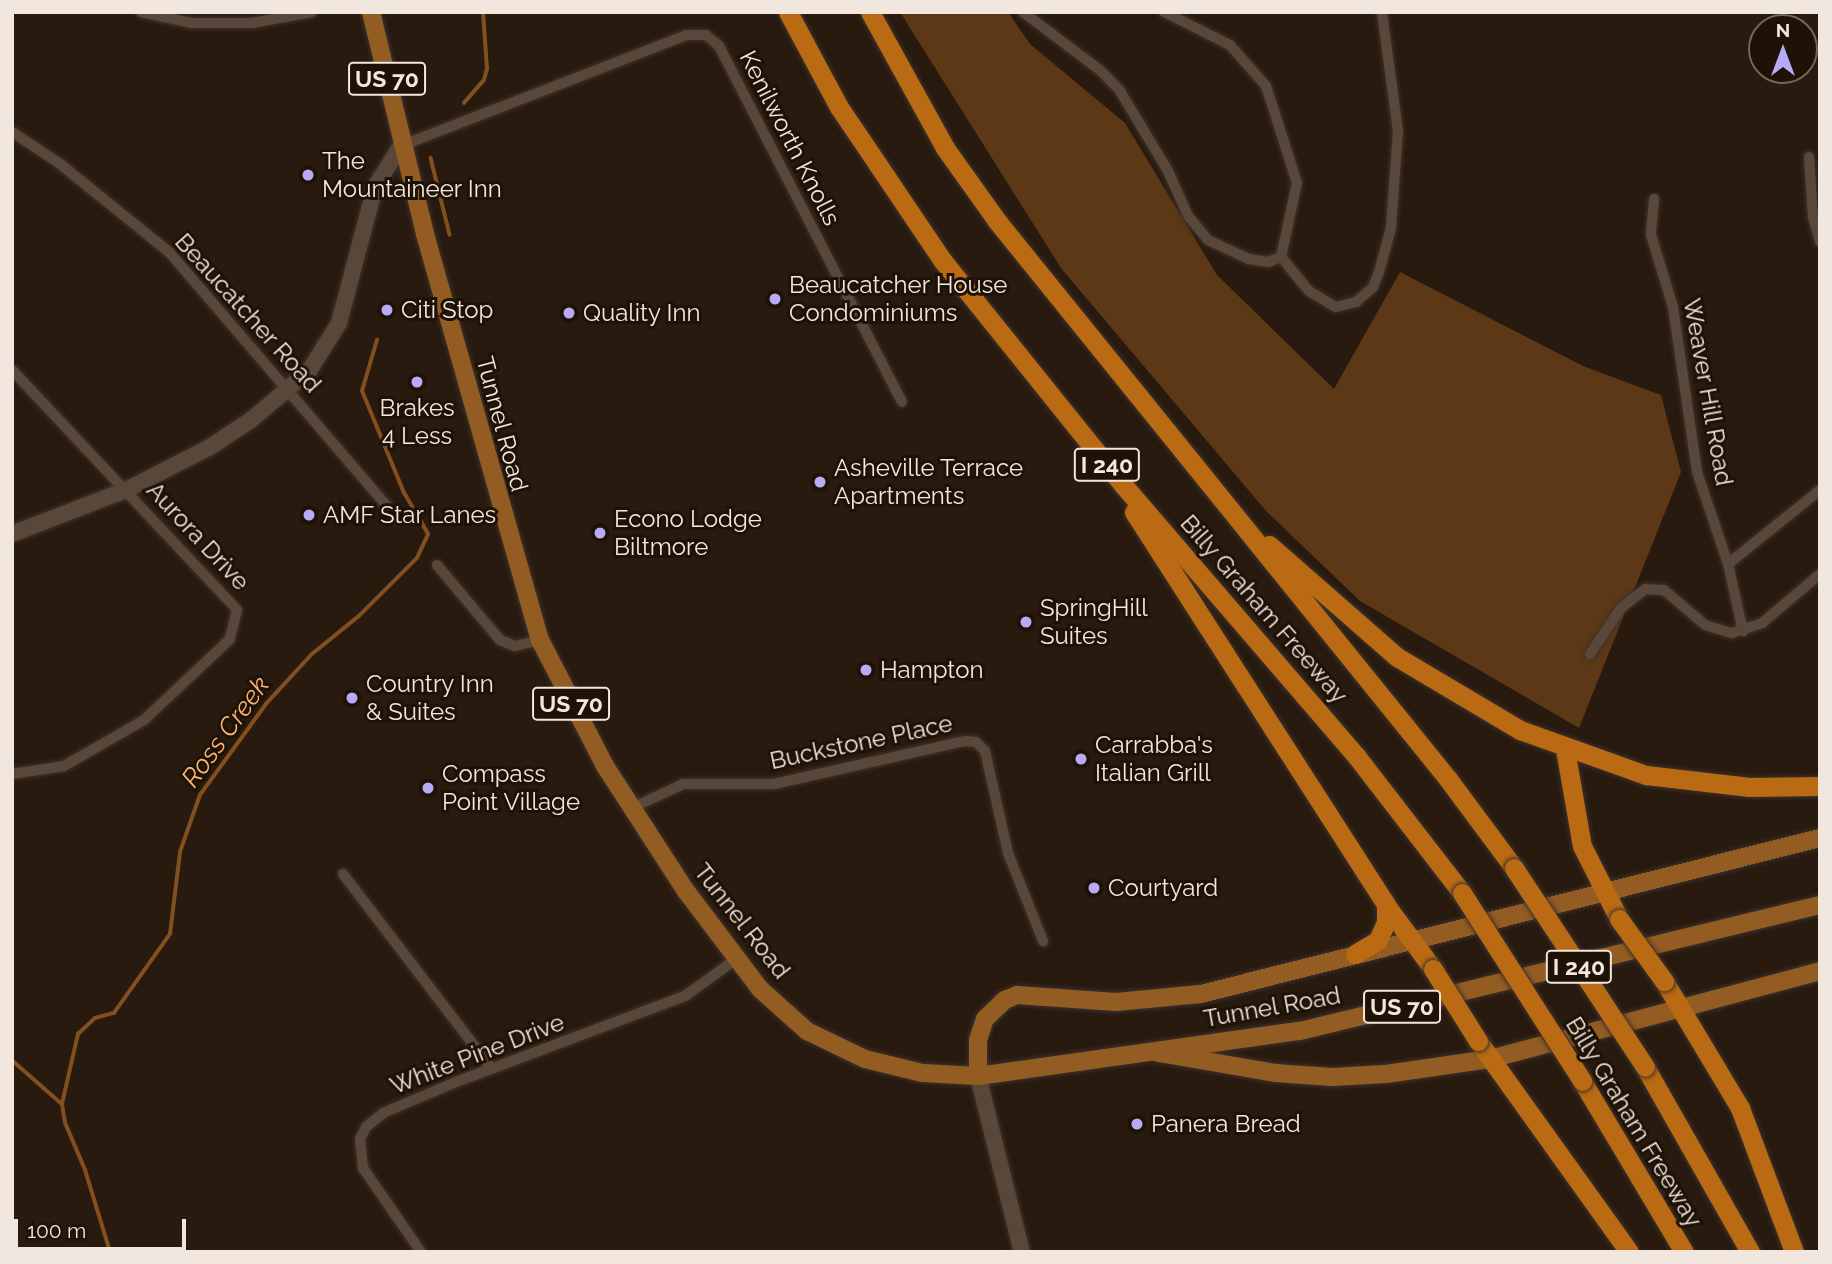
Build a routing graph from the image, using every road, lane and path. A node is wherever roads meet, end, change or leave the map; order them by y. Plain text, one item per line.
1 (141, 12) edge
2 (312, 12) edge
3 (371, 12) edge
4 (788, 12) edge
5 (870, 12) edge
6 (1023, 12) edge
7 (1164, 12) edge
8 (1382, 12) edge
9 (12, 132) edge
10 (401, 146) junction
11 (1809, 157) dead end
12 (1654, 199) dead end
13 (1820, 242) edge
14 (1281, 257) junction
15 (12, 370) edge
16 (289, 389) junction
17 (902, 402) dead end
18 (1124, 486) junction
19 (126, 490) junction
20 (1820, 491) edge
21 (398, 519) dead end
22 (1233, 519) junction
23 (12, 534) edge
24 (438, 565) dead end
25 (1728, 565) junction
26 (1820, 574) edge
27 (1743, 631) junction
28 (540, 640) junction
29 (1590, 654) dead end
30 (1565, 749) junction
31 (12, 774) edge
32 (1820, 786) edge
33 (632, 808) junction
34 (1820, 838) edge
35 (343, 874) dead end
36 (1602, 894) junction
37 (1386, 905) junction
38 (1820, 905) edge
39 (1043, 941) dead end
40 (1415, 942) junction
41 (1355, 954) junction
42 (735, 960) junction
43 (1820, 971) edge
44 (1684, 1009) junction
45 (1149, 1050) junction
46 (1490, 1059) junction
47 (492, 1069) junction
48 (978, 1076) junction
49 (421, 1252) edge
50 (1022, 1252) edge
51 (1629, 1252) edge
52 (1684, 1252) edge
53 (1750, 1252) edge
54 (1794, 1252) edge

1 - 2 street
3 - 10 main road, Tunnel Road / US 70
4 - 18 highway, Billy Graham Freeway / I 240
5 - 22 highway, Billy Graham Freeway / I 240
6 - 14 street
7 - 14 street
8 - 14 street
9 - 16 street, Beaucatcher Road
10 - 16 street
10 - 17 street, Kenilworth Knolls
10 - 28 main road, Tunnel Road / US 70
11 - 13 street
12 - 25 street, Weaver Hill Road
15 - 19 street, Aurora Drive
16 - 19 street
16 - 21 street, Beaucatcher Road
18 - 37 highway
18 - 52 highway, Billy Graham Freeway / I 240, bridge
19 - 23 street
19 - 31 street, Aurora Drive
20 - 25 street
22 - 30 highway
22 - 53 highway, Billy Graham Freeway / I 240, bridge
24 - 28 street
25 - 27 street, Weaver Hill Road
26 - 27 street
27 - 29 street
28 - 33 main road, Tunnel Road / US 70
30 - 32 highway
30 - 36 highway
33 - 39 street, Buckstone Place
33 - 42 main road, Tunnel Road / US 70
34 - 36 main road
35 - 47 street
36 - 40 main road
36 - 44 highway, bridge
37 - 40 highway
37 - 41 highway
38 - 45 main road, Tunnel Road / US 70
40 - 41 main road
40 - 46 highway, bridge
41 - 48 main road
42 - 47 street, White Pine Drive
42 - 48 main road, Tunnel Road / US 70
43 - 44 main road
44 - 46 main road
44 - 54 highway
45 - 46 main road
45 - 48 main road, Tunnel Road / US 70
46 - 51 highway
47 - 49 street, White Pine Drive
48 - 50 street

